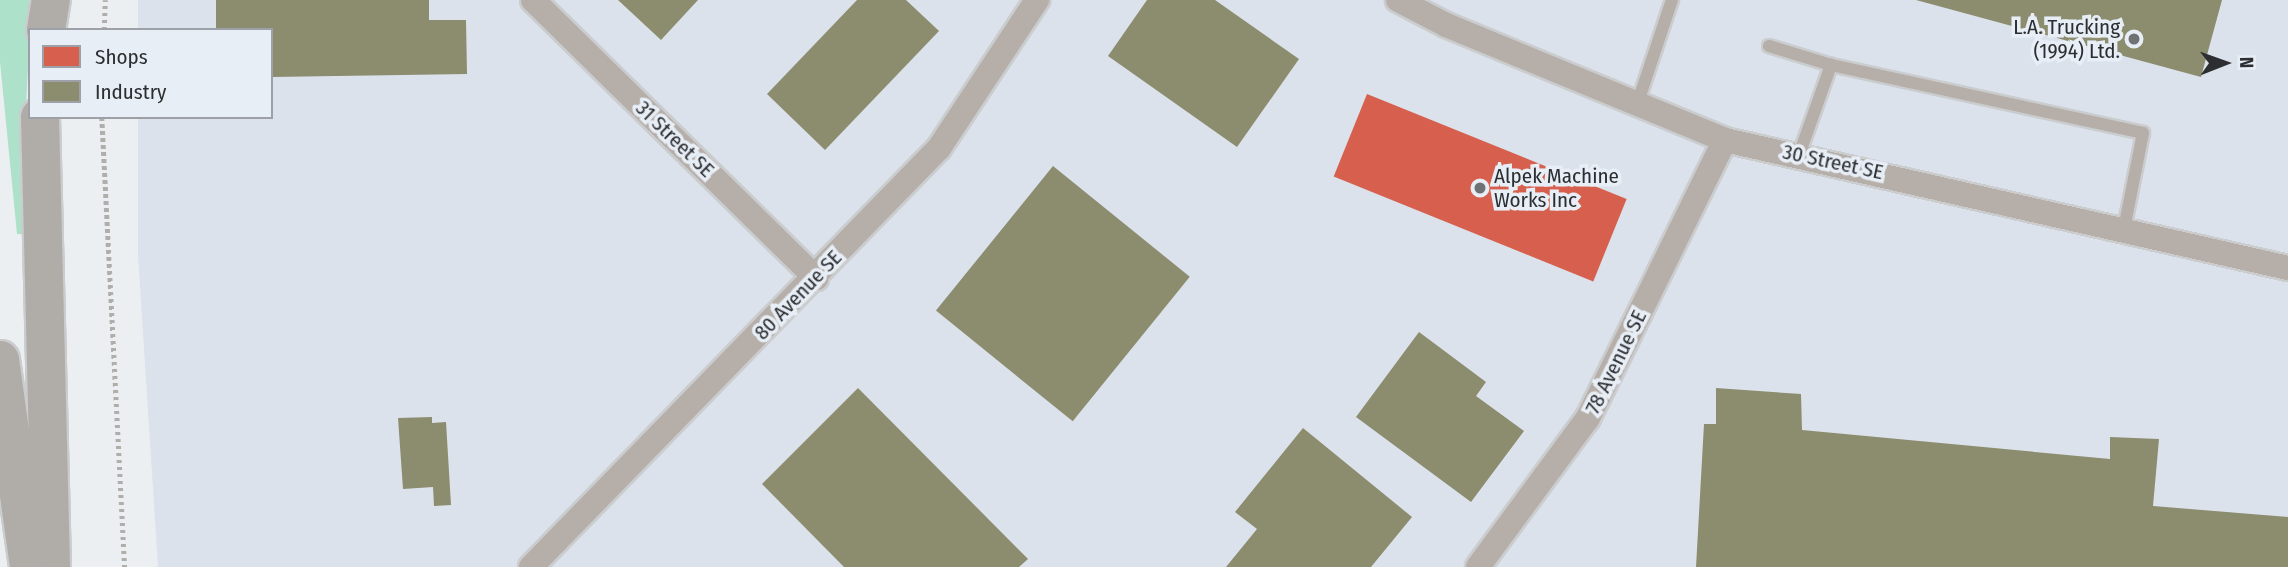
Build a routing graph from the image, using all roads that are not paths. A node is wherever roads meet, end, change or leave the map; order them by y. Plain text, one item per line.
1 (51, 0) edge
2 (533, 0) edge
3 (1037, 0) edge
4 (1398, 0) edge
5 (1669, 1) edge
6 (46, 28) edge
7 (1769, 46) dead end
8 (1831, 65) junction
9 (1637, 105) junction
10 (40, 119) edge
11 (1725, 140) junction
12 (1799, 155) junction
13 (2124, 229) junction
14 (2288, 268) edge
15 (816, 278) junction
16 (0, 360) edge
17 (29, 567) edge
18 (51, 567) edge
19 (531, 567) edge
20 (1478, 567) edge

1 - 6 highway
2 - 15 street, 31 Street SE
3 - 15 street, 80 Avenue SE
4 - 9 street, 30 Street SE
5 - 9 lane
7 - 8 lane
8 - 12 lane
8 - 13 lane
9 - 11 street, 30 Street SE
10 - 18 highway
11 - 12 street, 30 Street SE
11 - 20 street, 78 Avenue SE
12 - 13 street, 30 Street SE
13 - 14 street, 30 Street SE
15 - 19 street, 80 Avenue SE
16 - 17 highway

